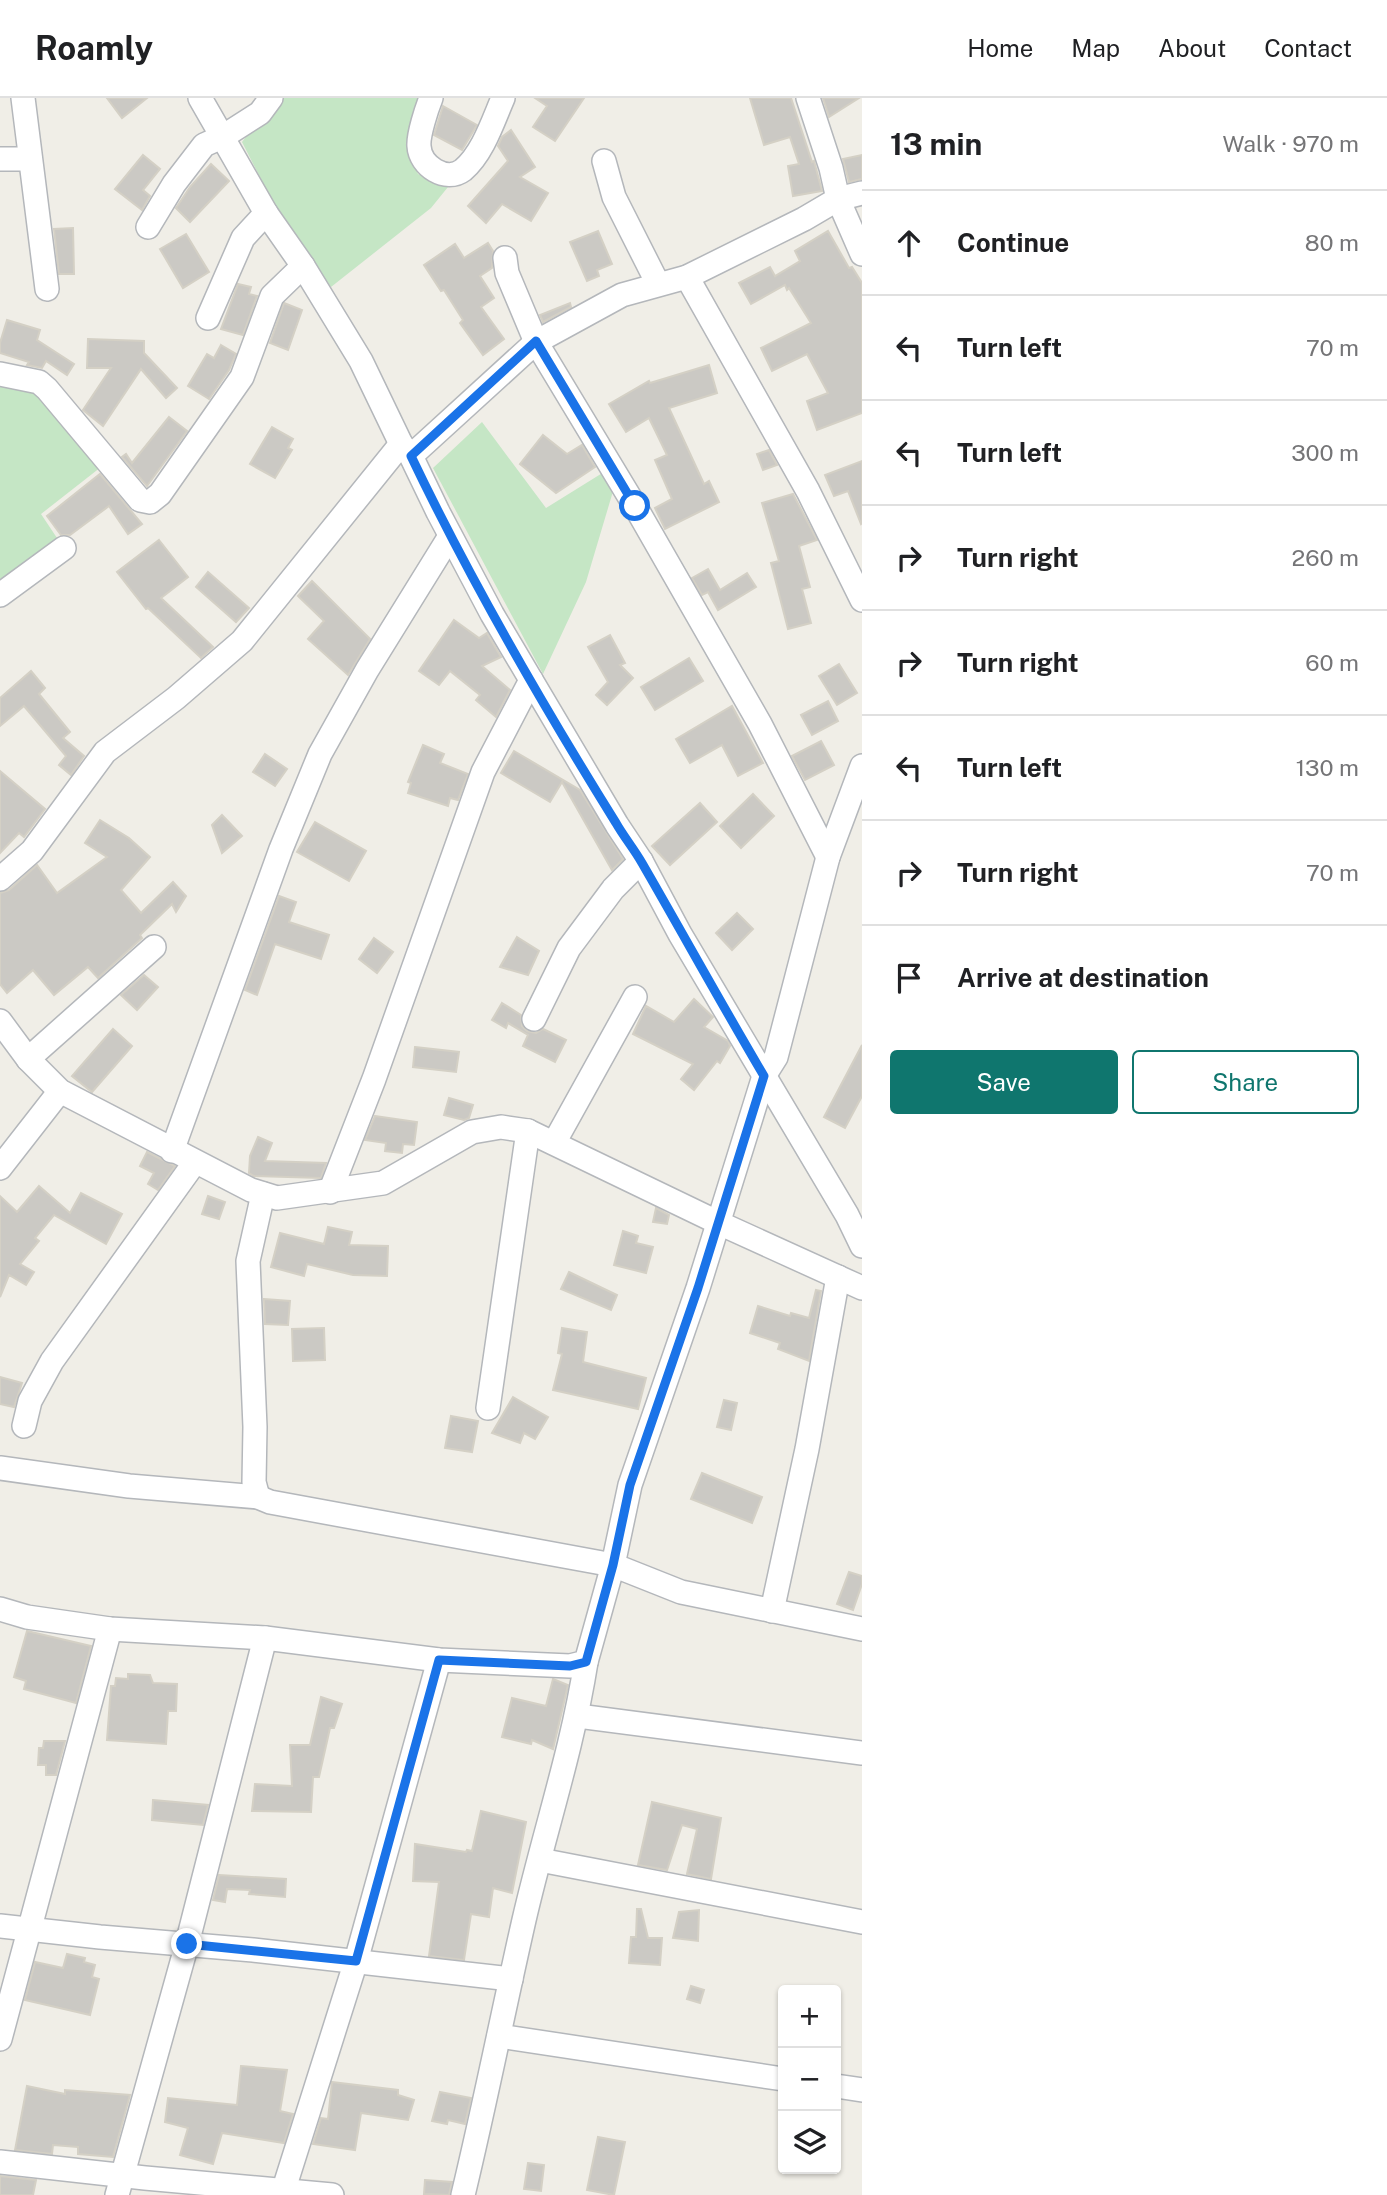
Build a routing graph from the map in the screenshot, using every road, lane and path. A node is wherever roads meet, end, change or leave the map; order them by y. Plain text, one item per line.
1 (23, 98) edge
2 (200, 98) edge
3 (271, 98) edge
4 (431, 98) edge
5 (503, 98) edge
6 (808, 98) edge
7 (224, 136) junction
8 (0, 159) edge
9 (30, 159) junction
10 (604, 161) dead end
11 (862, 193) edge
12 (838, 199) junction
13 (266, 213) junction
14 (148, 227) dead end
15 (862, 254) edge
16 (505, 258) dead end
17 (303, 266) junction
18 (687, 277) junction
19 (658, 284) junction
20 (47, 289) dead end
21 (208, 318) dead end
22 (536, 341) junction
23 (0, 374) edge
24 (406, 450) junction
25 (450, 536) junction
26 (65, 548) dead end
27 (1, 593) edge
28 (862, 600) edge
29 (531, 680) junction
30 (862, 766) edge
31 (828, 857) junction
32 (641, 861) junction
33 (0, 879) edge
34 (154, 947) dead end
35 (635, 997) dead end
36 (534, 1019) dead end
37 (0, 1021) edge
38 (28, 1059) junction
39 (764, 1076) junction
40 (60, 1091) junction
41 (528, 1130) junction
42 (554, 1143) junction
43 (172, 1150) junction
44 (195, 1162) junction
45 (0, 1168) edge
46 (330, 1192) junction
47 (263, 1194) junction
48 (719, 1223) junction
49 (862, 1246) edge
50 (838, 1277) junction
51 (862, 1288) edge
52 (488, 1408) dead end
53 (24, 1426) dead end
54 (0, 1468) edge
55 (258, 1497) junction
56 (613, 1565) junction
57 (0, 1609) edge
58 (772, 1611) junction
59 (110, 1629) junction
60 (862, 1629) edge
61 (265, 1638) junction
62 (439, 1660) junction
63 (586, 1662) junction
64 (578, 1716) junction
65 (862, 1753) edge
66 (540, 1860) junction
67 (862, 1922) edge
68 (0, 1926) edge
69 (29, 1929) junction
70 (187, 1944) junction
71 (356, 1961) junction
72 (512, 1979) junction
73 (499, 2036) junction
74 (0, 2039) edge
75 (778, 2078) edge
76 (841, 2087) edge
77 (862, 2090) edge
78 (0, 2162) edge
79 (119, 2185) edge
80 (282, 2192) edge
81 (332, 2195) edge
82 (463, 2195) edge

1 - 9 street
2 - 7 street
3 - 7 street
4 - 5 street
6 - 12 street
7 - 13 street
7 - 14 street
8 - 9 street
9 - 20 street
10 - 19 street
11 - 12 street
12 - 15 street
12 - 18 street
13 - 17 street
13 - 21 street
16 - 22 street
17 - 23 street
17 - 24 street
18 - 19 street
18 - 28 street
19 - 22 street
22 - 24 street
22 - 31 street
24 - 25 street
24 - 33 street
25 - 29 street
25 - 43 street
26 - 27 street
29 - 32 street
29 - 46 street
30 - 31 street
31 - 39 street
32 - 36 street
32 - 39 street
34 - 38 street
35 - 42 street
37 - 38 street
38 - 40 street
39 - 48 street
39 - 49 street
40 - 43 street
40 - 45 street
41 - 42 street
41 - 46 street
41 - 52 street
42 - 48 street
43 - 44 street
44 - 47 street
44 - 53 street
46 - 47 street
47 - 55 street
48 - 50 street
48 - 56 street
50 - 51 street
50 - 58 street
54 - 55 street
55 - 56 street
56 - 58 street
56 - 63 street
57 - 59 street
58 - 60 street
59 - 61 street
59 - 69 street
61 - 62 street
61 - 70 street
62 - 63 street
62 - 71 street
63 - 64 street
64 - 65 street
64 - 66 street
66 - 67 street
66 - 72 street
68 - 69 street
69 - 70 street
69 - 74 street
70 - 71 street
70 - 79 street
71 - 72 street
71 - 80 street
72 - 73 street
73 - 75 street
73 - 82 street
76 - 77 street
78 - 79 street
79 - 80 street
80 - 81 street

